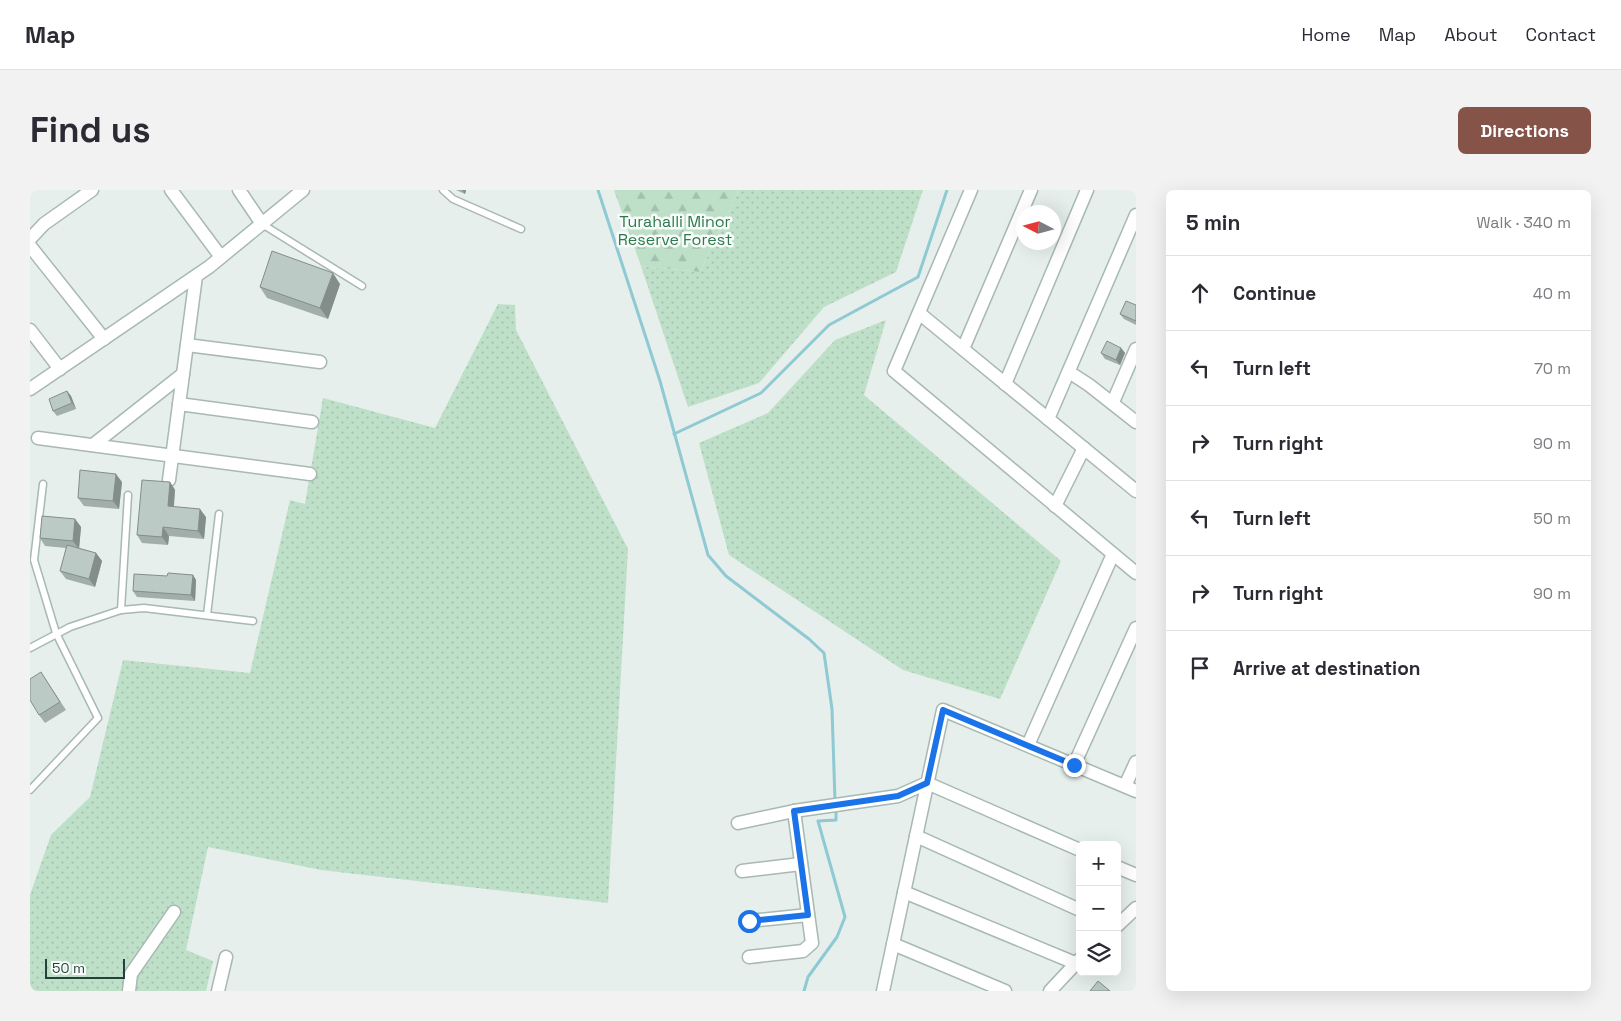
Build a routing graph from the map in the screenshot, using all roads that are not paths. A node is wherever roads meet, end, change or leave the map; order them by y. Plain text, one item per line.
1 (92, 190) edge
2 (172, 190) edge
3 (239, 190) edge
4 (443, 190) edge
5 (971, 190) edge
6 (1031, 190) edge
7 (1087, 190) edge
8 (298, 192) edge
9 (1136, 215) edge
10 (262, 224) junction
11 (521, 229) dead end
12 (30, 239) edge
13 (30, 246) edge
14 (221, 257) junction
15 (196, 276) junction
16 (362, 286) dead end
17 (919, 313) junction
18 (30, 330) edge
19 (104, 339) junction
20 (187, 345) junction
21 (963, 349) junction
22 (1136, 349) edge
23 (320, 362) dead end
24 (60, 369) junction
25 (1069, 372) junction
26 (183, 374) junction
27 (1005, 384) junction
28 (30, 389) edge
29 (1112, 402) junction
30 (179, 404) junction
31 (1048, 419) junction
32 (312, 422) dead end
33 (1136, 422) edge
34 (38, 438) dead end
35 (93, 445) junction
36 (1084, 448) junction
37 (172, 456) junction
38 (310, 474) dead end
39 (169, 480) edge
40 (43, 484) dead end
41 (1136, 491) edge
42 (128, 495) dead end
43 (1055, 506) junction
44 (219, 514) dead end
45 (1113, 554) junction
46 (1136, 573) edge
47 (121, 610) junction
48 (206, 615) junction
49 (253, 621) dead end
50 (1136, 628) edge
51 (56, 633) junction
52 (30, 648) edge
53 (1028, 745) junction
54 (1136, 762) edge
55 (1074, 765) junction
56 (927, 783) junction
57 (1130, 789) edge
58 (30, 790) edge
59 (794, 811) junction
60 (738, 823) dead end
61 (916, 836) junction
62 (1076, 848) edge
63 (801, 864) junction
64 (1121, 869) edge
65 (742, 871) dead end
66 (1136, 875) edge
67 (904, 892) junction
68 (1076, 908) edge
69 (1136, 908) edge
70 (174, 912) dead end
71 (808, 915) junction
72 (749, 921) dead end
73 (1121, 922) edge
74 (893, 944) junction
75 (226, 957) dead end
76 (749, 957) dead end
77 (1076, 961) edge
78 (1076, 962) edge
79 (129, 991) edge
80 (218, 991) edge
81 (883, 991) edge
82 (1005, 991) edge
83 (1050, 991) edge

1 - 12 street
2 - 14 street
3 - 10 street
4 - 11 lane
5 - 17 street
6 - 21 street
7 - 27 street
8 - 10 street
9 - 25 street
10 - 14 street
10 - 16 lane
13 - 19 street
14 - 15 street
15 - 19 street
15 - 20 street
17 - 21 street
17 - 43 street
18 - 24 street
19 - 24 street
20 - 23 street
20 - 26 street
21 - 27 street
22 - 29 street
24 - 28 street
25 - 29 street
25 - 31 street
26 - 30 street
26 - 35 street
27 - 31 street
29 - 33 street
30 - 32 street
30 - 37 street
31 - 36 street
34 - 35 street
35 - 37 street
36 - 41 street
36 - 43 street
37 - 38 street
37 - 39 street
40 - 51 lane
42 - 47 lane
43 - 45 street
44 - 48 lane
45 - 46 street
45 - 53 street
47 - 48 lane
47 - 51 lane
48 - 49 lane
50 - 55 street
51 - 52 lane
51 - 58 lane
53 - 55 street
53 - 56 street
54 - 57 street
55 - 57 street
56 - 59 street
56 - 61 street
56 - 62 street
59 - 60 street
59 - 63 street
61 - 67 street
61 - 68 street
63 - 65 street
63 - 71 street
64 - 66 street
67 - 74 street
67 - 77 street
69 - 73 street
70 - 79 street
71 - 72 street
71 - 76 street
74 - 81 street
74 - 82 street
75 - 80 street
78 - 83 street

